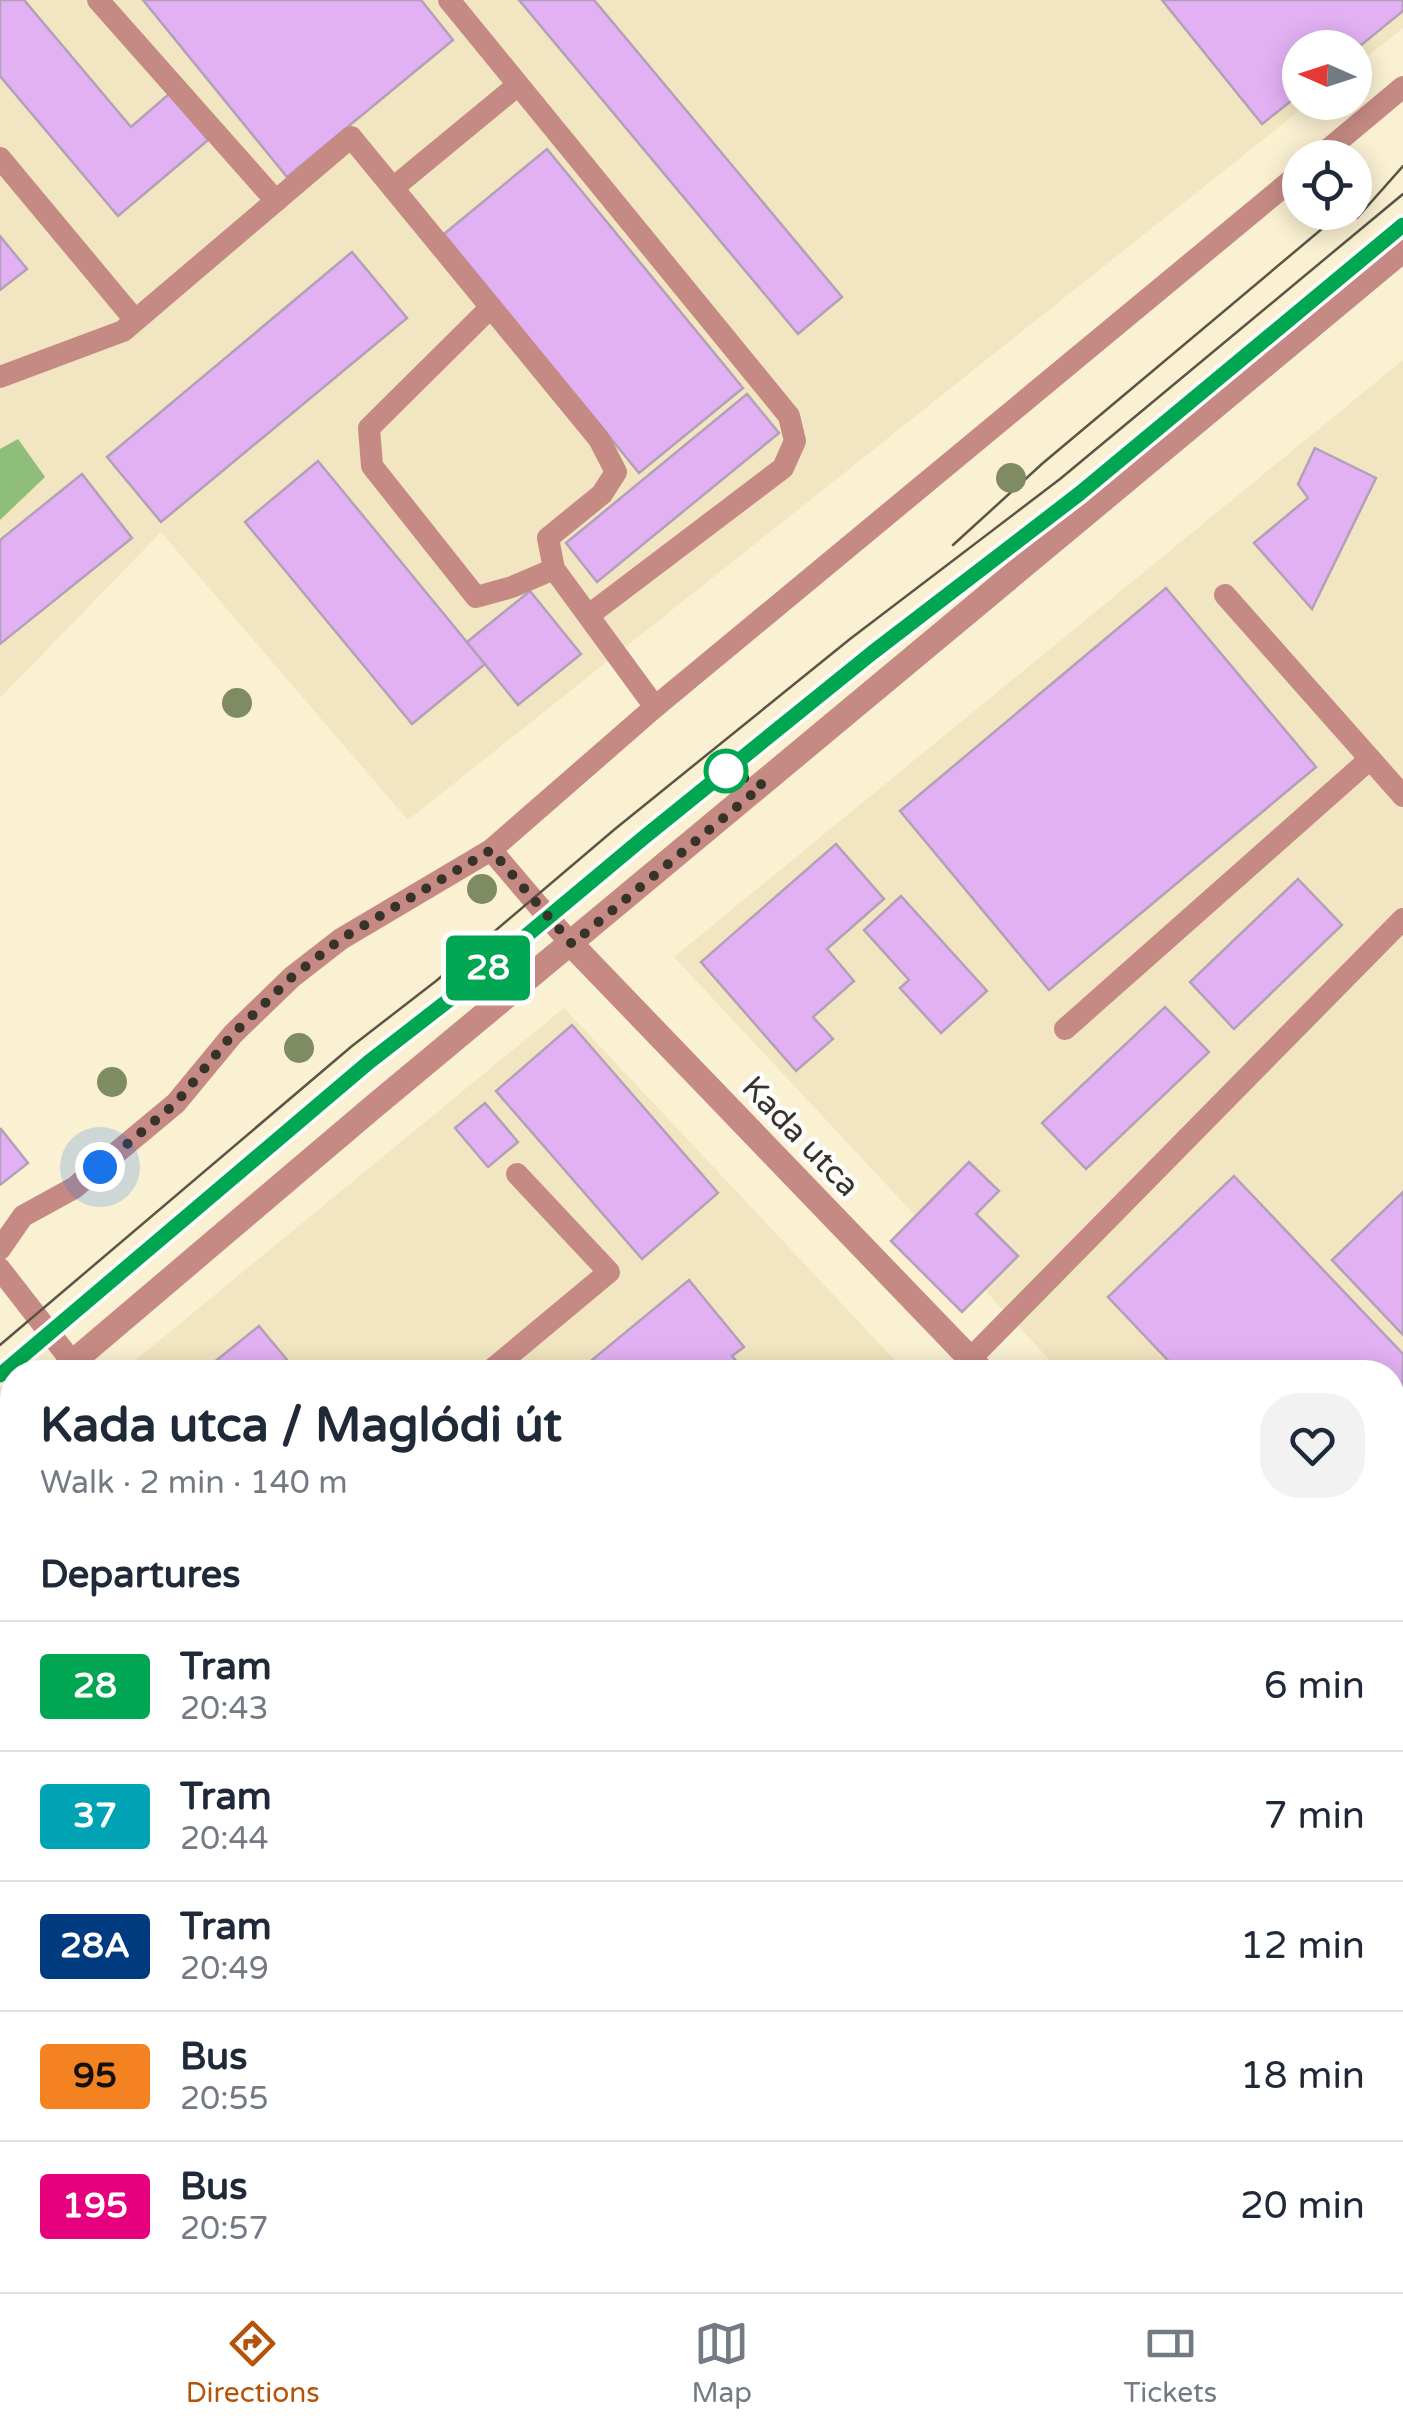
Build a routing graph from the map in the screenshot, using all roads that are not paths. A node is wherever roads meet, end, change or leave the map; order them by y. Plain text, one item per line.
1 (98, 0) edge
2 (450, 0) edge
3 (518, 86) junction
4 (1403, 88) edge
5 (1340, 140) edge
6 (0, 158) edge
7 (394, 188) junction
8 (1282, 188) edge
9 (276, 201) junction
10 (1403, 250) edge
11 (491, 307) junction
12 (135, 320) junction
13 (0, 376) edge
14 (554, 569) junction
15 (1225, 595) dead end
16 (589, 616) junction
17 (655, 706) junction
18 (1370, 759) junction
19 (1403, 796) edge
20 (491, 850) junction
21 (1403, 919) edge
22 (572, 944) junction
23 (1065, 1029) dead end
24 (516, 1174) dead end
25 (0, 1249) edge
26 (0, 1269) edge
27 (62, 1360) edge
28 (76, 1360) edge
29 (503, 1360) edge
30 (971, 1360) edge
31 (983, 1360) edge

1 - 9 lane
2 - 3 lane
3 - 7 lane
3 - 16 lane
4 - 5 lane
6 - 12 lane
7 - 9 lane
7 - 11 lane
8 - 17 lane
9 - 12 lane
10 - 22 street
11 - 14 lane
11 - 14 lane
12 - 13 lane
14 - 16 lane
15 - 18 lane
16 - 17 lane
17 - 20 lane
18 - 19 lane
18 - 23 lane
20 - 22 lane
20 - 25 lane
21 - 31 lane
22 - 28 street
22 - 30 street, Kada utca
24 - 29 lane
26 - 27 lane

